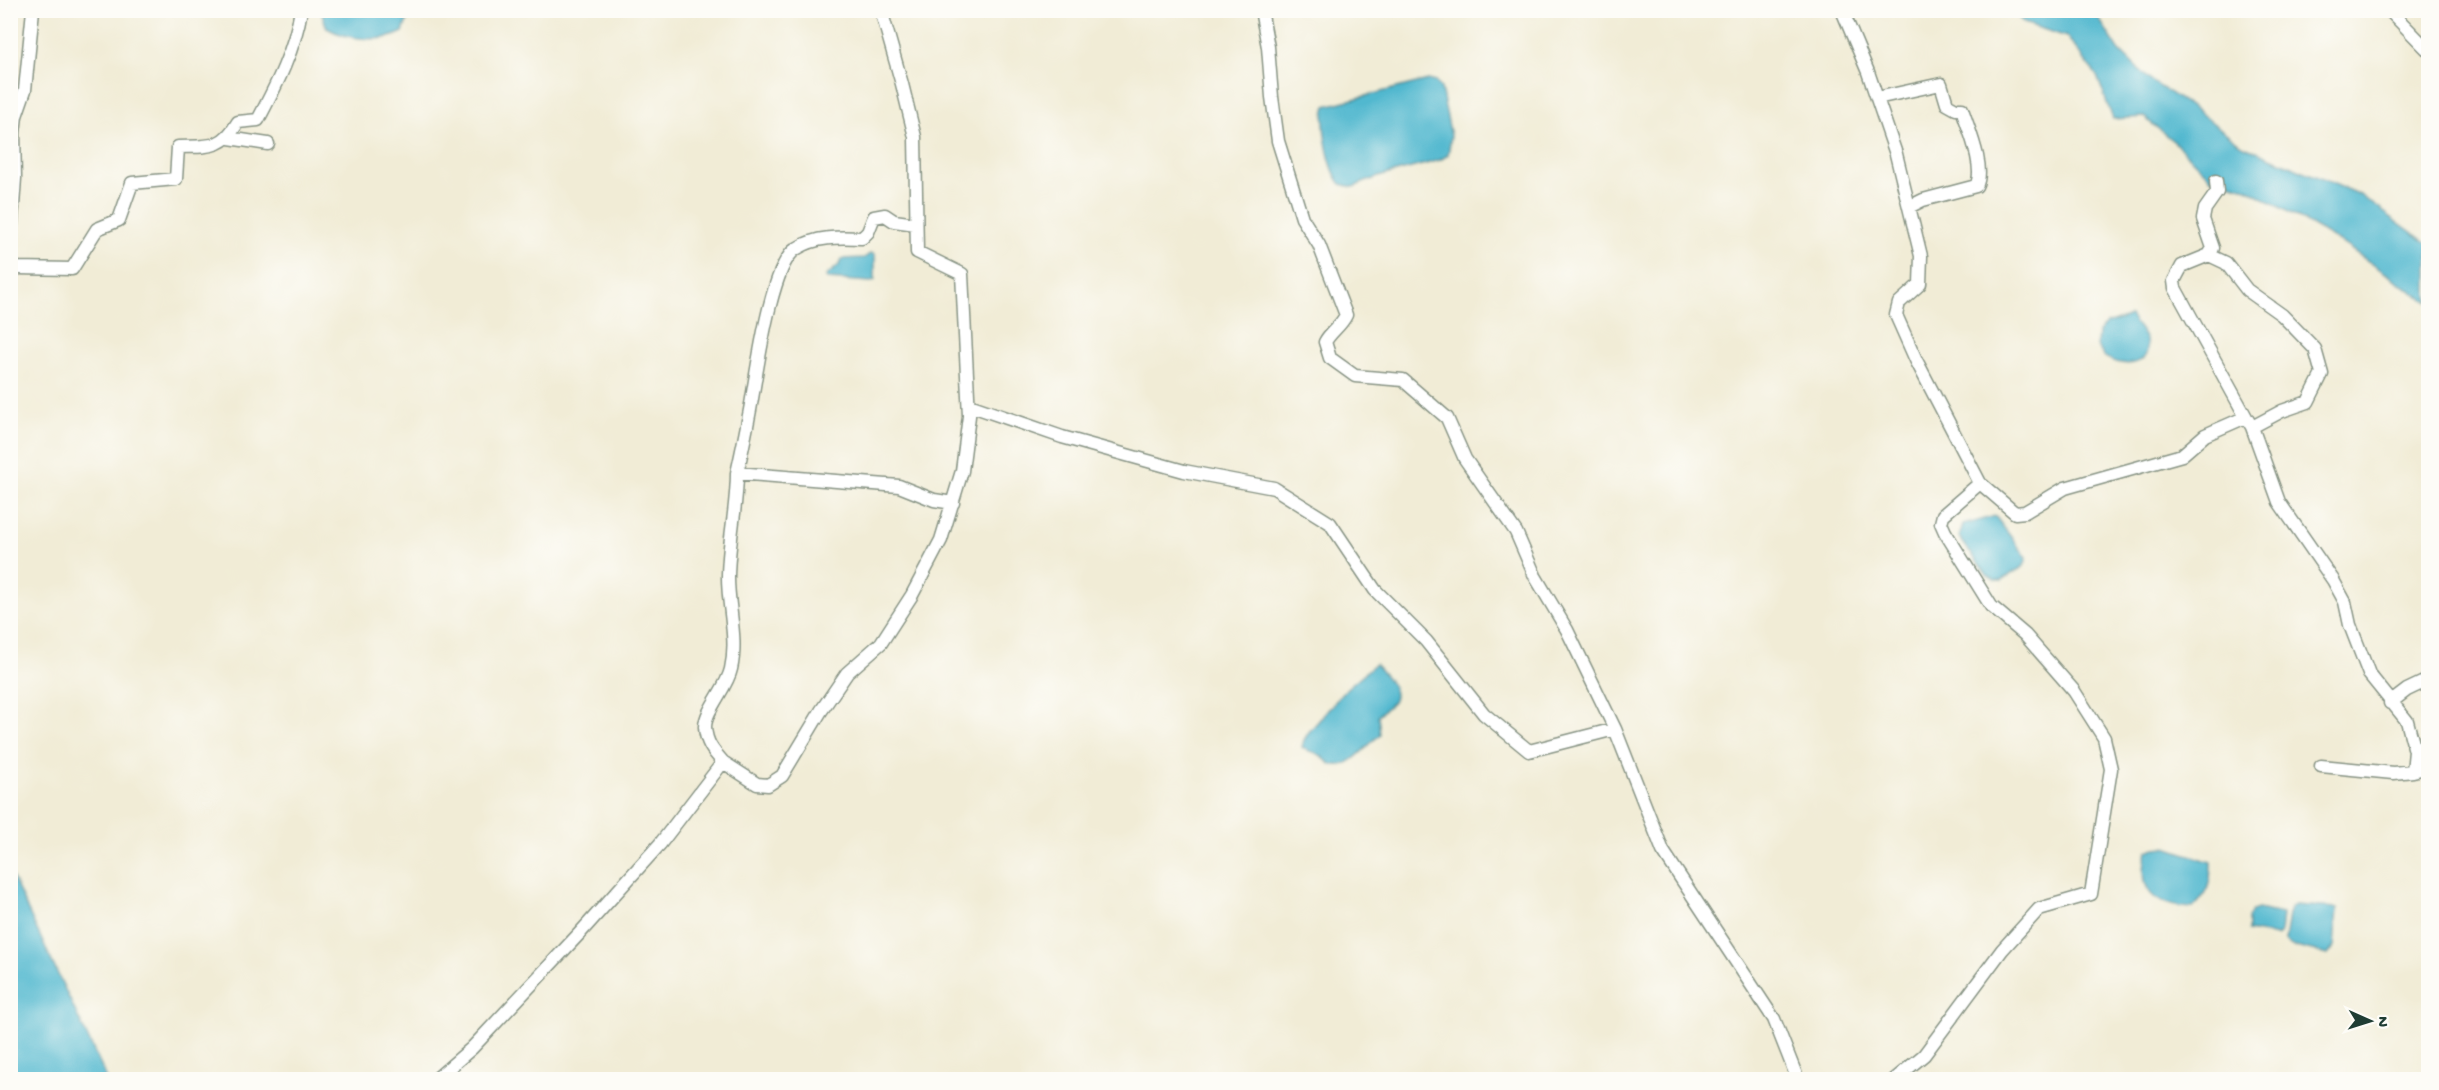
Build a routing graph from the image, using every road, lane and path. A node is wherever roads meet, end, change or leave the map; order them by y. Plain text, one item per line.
1 (33, 10) edge
2 (301, 10) edge
3 (881, 10) edge
4 (1261, 10) edge
5 (1842, 10) edge
6 (2389, 10) edge
7 (2428, 50) edge
8 (1877, 98) junction
9 (229, 138) junction
10 (268, 144) dead end
11 (2216, 182) dead end
12 (1910, 207) junction
13 (916, 224) junction
14 (10, 248) edge
15 (2209, 255) junction
16 (10, 265) edge
17 (969, 405) junction
18 (2249, 422) junction
19 (737, 473) junction
20 (1980, 483) junction
21 (953, 502) junction
22 (2428, 680) edge
23 (2390, 703) junction
24 (1615, 729) junction
25 (723, 762) junction
26 (2321, 766) dead end
27 (2428, 767) edge
28 (2413, 771) junction
29 (435, 1080) edge
30 (1798, 1080) edge
31 (1894, 1080) edge

1 - 14 street
2 - 9 street
3 - 13 street
4 - 24 street
5 - 8 street
6 - 7 street
8 - 12 street
8 - 12 street
9 - 10 street
9 - 16 street
11 - 15 street
12 - 20 street
13 - 17 street
13 - 19 street
15 - 18 street
15 - 18 street
17 - 21 street
17 - 24 street
18 - 20 street
18 - 23 street
19 - 21 street
19 - 25 street
20 - 31 street
21 - 25 street
22 - 23 street
23 - 28 street
24 - 30 street
25 - 29 street
26 - 28 street
27 - 28 street

